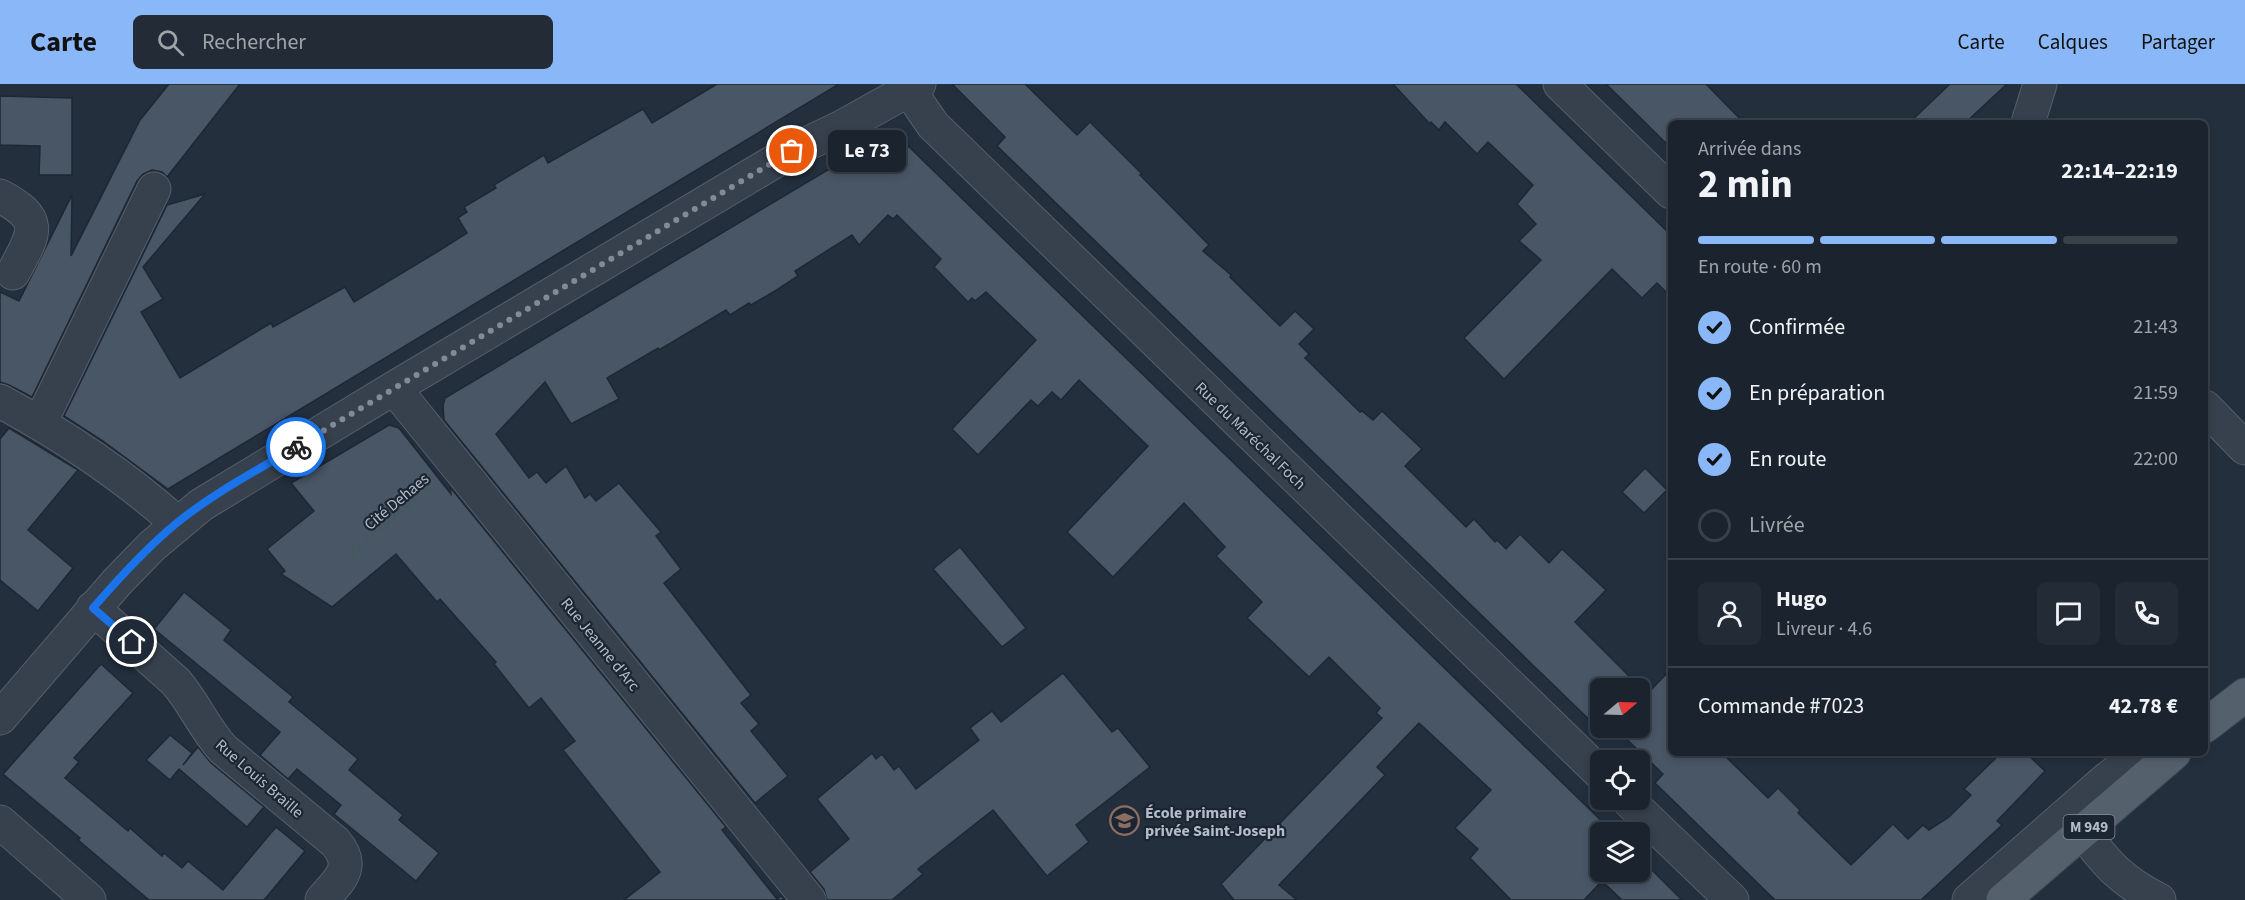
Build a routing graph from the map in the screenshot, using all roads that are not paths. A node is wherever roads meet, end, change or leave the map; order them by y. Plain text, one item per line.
1 (1560, 84) edge
2 (2040, 84) edge
3 (913, 86) edge
4 (2029, 120) edge
5 (154, 189) dead end
6 (1668, 189) edge
7 (0, 196) edge
8 (13, 273) dead end
9 (394, 388) junction
10 (0, 401) edge
11 (2208, 410) edge
12 (40, 423) junction
13 (2245, 448) edge
14 (177, 523) junction
15 (93, 608) junction
16 (2245, 694) edge
17 (2208, 717) edge
18 (0, 718) edge
19 (2136, 756) edge
20 (2171, 756) edge
21 (1590, 763) edge
22 (1638, 810) edge
23 (0, 822) edge
24 (2083, 832) junction
25 (89, 900) edge
26 (322, 900) edge
27 (809, 900) edge
28 (1732, 900) edge
29 (1969, 900) edge
30 (2003, 900) edge
31 (2159, 900) edge

1 - 6 street
2 - 4 street
3 - 9 street
3 - 21 street, Rue du Maréchal Foch
5 - 12 street
7 - 8 street
9 - 14 street
9 - 27 street, Rue Jeanne d'Arc
10 - 12 street
11 - 13 street
12 - 14 street
14 - 15 street
15 - 18 street
15 - 26 street, Rue Louis Braille
16 - 17 main road
19 - 29 street
20 - 24 main road, M 949
22 - 28 street
23 - 25 street
24 - 30 main road, M 949
24 - 31 street

